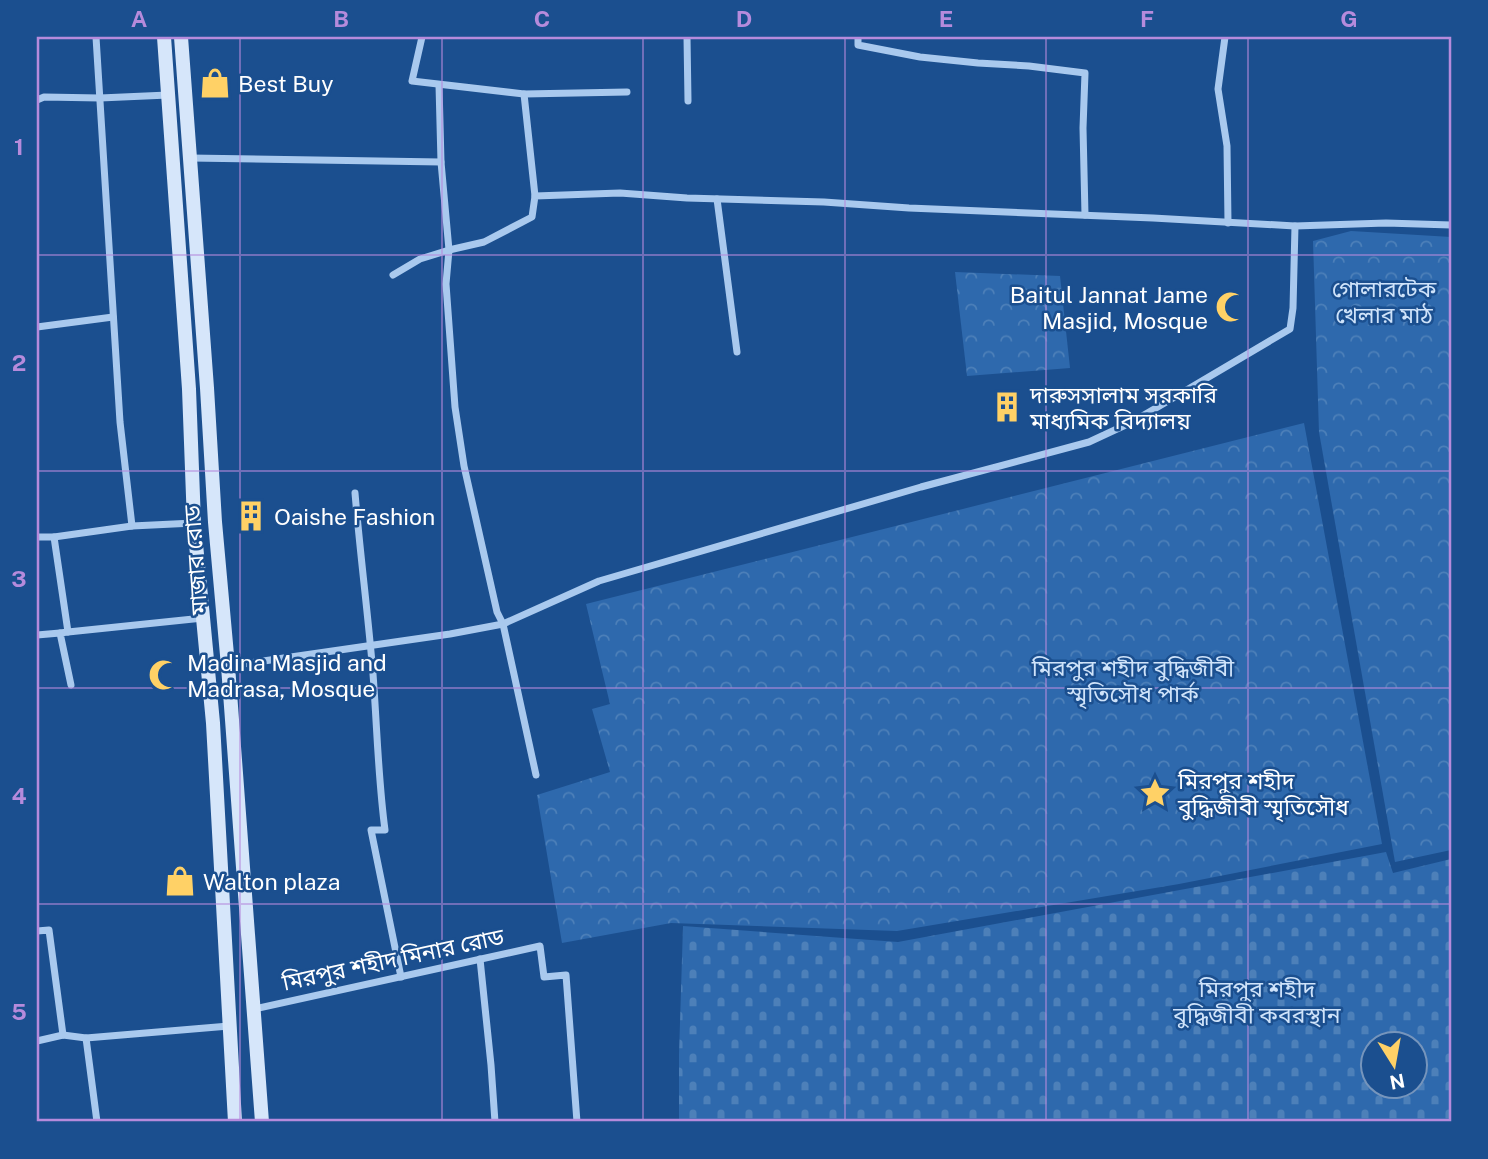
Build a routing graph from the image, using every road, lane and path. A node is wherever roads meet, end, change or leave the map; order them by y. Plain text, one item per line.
1 (96, 37) edge
2 (164, 37) edge
3 (181, 37) edge
4 (422, 37) edge
5 (687, 37) edge
6 (858, 37) edge
7 (1225, 37) edge
8 (439, 85) junction
9 (627, 92) dead end
10 (524, 94) junction
11 (168, 95) junction
12 (100, 98) junction
13 (37, 100) edge
14 (688, 101) dead end
15 (190, 158) junction
16 (441, 162) junction
17 (535, 195) junction
18 (718, 199) junction
19 (1085, 215) junction
20 (1228, 223) junction
21 (1451, 225) edge
22 (1295, 226) junction
23 (449, 250) junction
24 (393, 275) dead end
25 (113, 317) junction
26 (37, 327) edge
27 (737, 352) dead end
28 (355, 492) dead end
29 (194, 523) junction
30 (132, 526) junction
31 (37, 537) edge
32 (54, 537) junction
33 (203, 618) junction
34 (503, 624) junction
35 (64, 633) junction
36 (37, 635) edge
37 (370, 646) junction
38 (228, 666) junction
39 (71, 685) dead end
40 (536, 775) dead end
41 (37, 931) edge
42 (480, 959) junction
43 (401, 976) junction
44 (254, 1009) junction
45 (228, 1019) junction
46 (62, 1035) junction
47 (86, 1038) junction
48 (37, 1041) edge
49 (97, 1122) edge
50 (235, 1122) edge
51 (262, 1122) edge
52 (495, 1122) edge
53 (576, 1122) edge

1 - 12 street
2 - 11 main road, মাজার রোড
3 - 15 main road, মাজার রোড
4 - 8 street
5 - 14 street
6 - 19 street
7 - 20 street
8 - 10 street
8 - 16 street
9 - 10 street
10 - 17 street
11 - 12 street
11 - 29 main road, মাজার রোড
12 - 13 street
12 - 25 street
15 - 16 street
15 - 38 main road, মাজার রোড
16 - 23 street
17 - 18 street
17 - 23 street
18 - 19 street
18 - 27 street
19 - 20 street
20 - 22 street
21 - 22 street
22 - 34 street
23 - 24 street
23 - 34 street
25 - 26 street
25 - 30 street
28 - 37 street
29 - 30 street
29 - 33 main road, মাজার রোড
30 - 32 street
31 - 32 street
32 - 35 street
33 - 35 street
33 - 45 main road, মাজার রোড
34 - 37 street
34 - 40 street
35 - 36 street
35 - 39 street
37 - 38 street
37 - 43 street
38 - 44 main road, মাজার রোড
41 - 46 street
42 - 43 street, মিরপুর শহীদ মিনার রোড
42 - 52 street
42 - 53 street, মিরপুর শহীদ মিনার রোড
43 - 44 street, মিরপুর শহীদ মিনার রোড
44 - 45 main road
44 - 51 main road, মাজার রোড
45 - 47 street
45 - 50 main road, মাজার রোড
46 - 47 street
46 - 48 street
47 - 49 street

